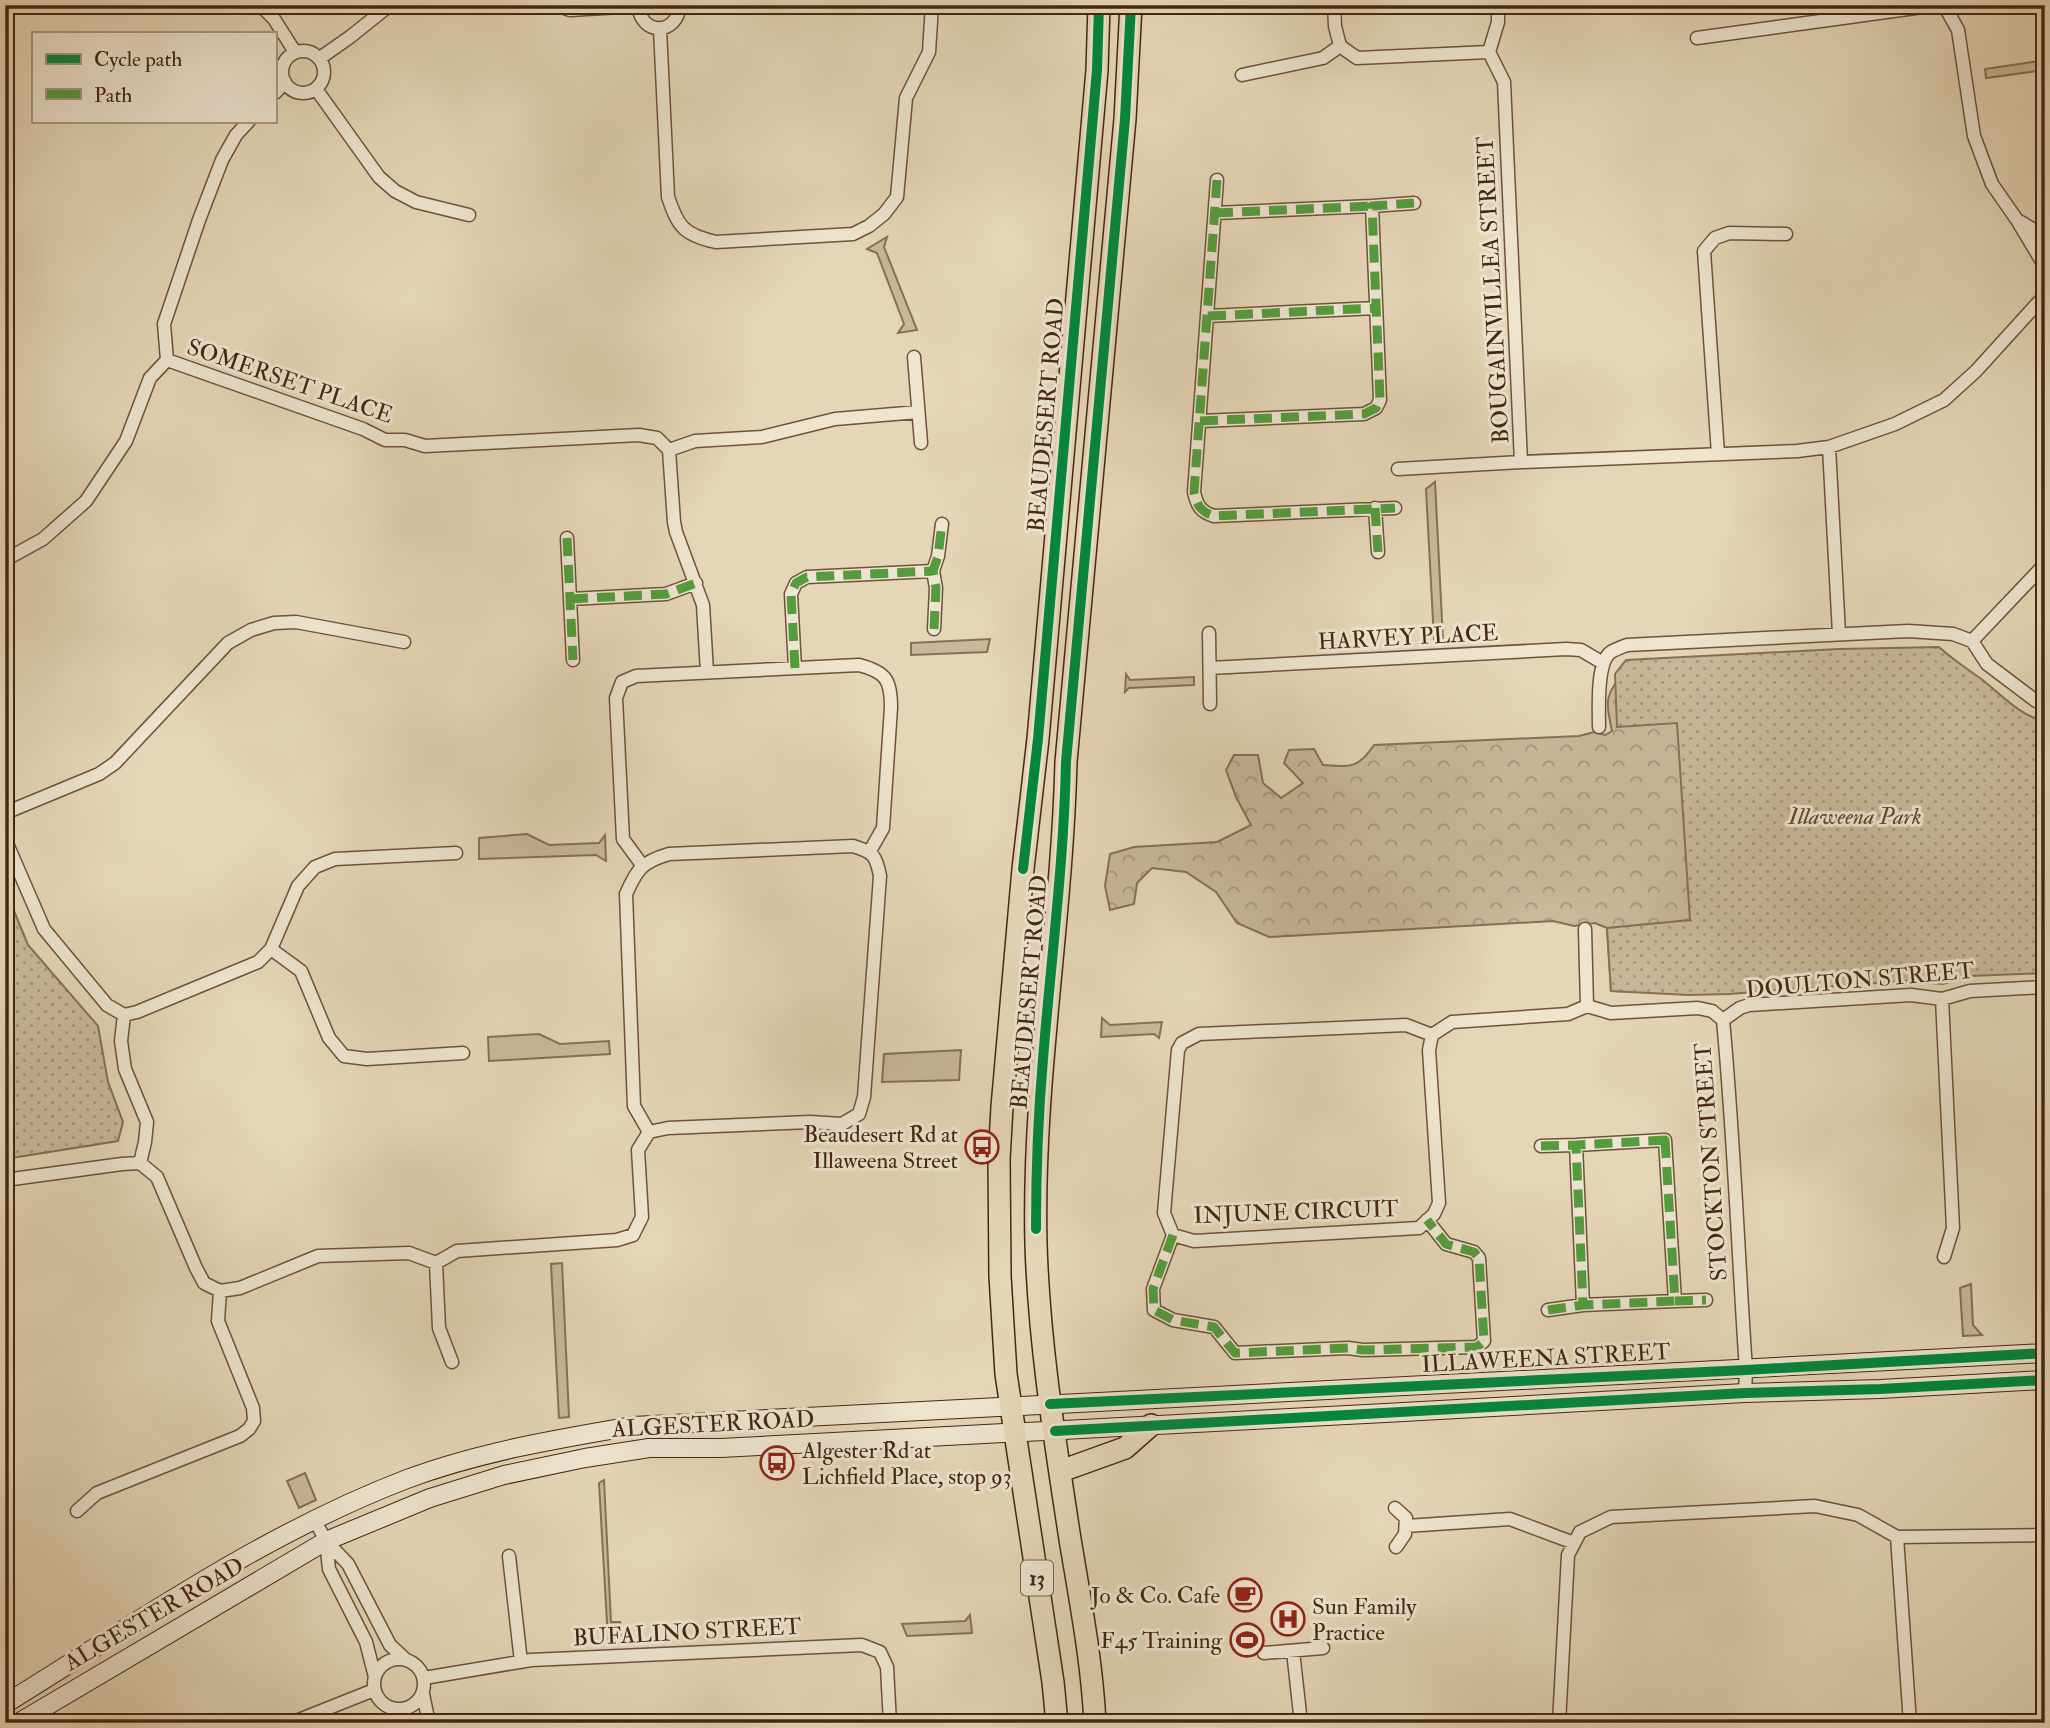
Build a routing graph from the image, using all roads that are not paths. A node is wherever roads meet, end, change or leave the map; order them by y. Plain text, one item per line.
1 (260, 5) edge
2 (390, 5) edge
3 (556, 5) edge
4 (637, 5) edge
5 (680, 5) edge
6 (932, 5) edge
7 (1099, 5) edge
8 (1131, 5) edge
9 (1334, 5) edge
10 (1498, 5) edge
11 (1937, 5) edge
12 (1944, 5) edge
13 (660, 29) junction
14 (1698, 38) dead end
15 (1340, 46) junction
16 (295, 52) junction
17 (1489, 52) junction
18 (320, 58) junction
19 (1242, 75) dead end
20 (285, 82) junction
21 (316, 89) junction
22 (276, 92) edge
23 (248, 122) edge
24 (1217, 180) dead end
25 (1415, 204) dead end
26 (1372, 206) junction
27 (1215, 213) junction
28 (469, 215) dead end
29 (2017, 220) junction
30 (1786, 233) dead end
31 (2045, 237) edge
32 (2044, 263) edge
33 (2045, 274) edge
34 (2045, 295) edge
35 (1376, 308) junction
36 (1208, 316) junction
37 (914, 357) dead end
38 (167, 360) junction
39 (918, 412) junction
40 (1200, 421) junction
41 (921, 443) dead end
42 (1829, 447) junction
43 (670, 450) junction
44 (1718, 454) junction
45 (1521, 462) junction
46 (1398, 469) dead end
47 (1376, 508) junction
48 (1395, 508) dead end
49 (942, 524) dead end
50 (567, 538) dead end
51 (1378, 552) dead end
52 (5, 560) edge
53 (2045, 564) edge
54 (933, 571) junction
55 (696, 583) junction
56 (570, 599) junction
57 (934, 629) dead end
58 (1209, 633) dead end
59 (1839, 634) junction
60 (1972, 641) junction
61 (404, 642) dead end
62 (573, 660) dead end
63 (1603, 663) junction
64 (795, 668) junction
65 (1210, 668) junction
66 (707, 672) junction
67 (1210, 704) dead end
68 (2045, 704) edge
69 (1599, 727) dead end
70 (5, 813) edge
71 (5, 839) edge
72 (870, 851) junction
73 (456, 853) dead end
74 (642, 865) junction
75 (1585, 929) dead end
76 (271, 949) junction
77 (2045, 988) edge
78 (1942, 999) junction
79 (1587, 1006) junction
80 (124, 1015) junction
81 (1723, 1020) junction
82 (1432, 1035) junction
83 (463, 1052) dead end
84 (649, 1132) junction
85 (1576, 1144) junction
86 (1541, 1146) dead end
87 (140, 1163) junction
88 (5, 1180) edge
89 (1427, 1220) junction
90 (1173, 1235) junction
91 (1944, 1257) dead end
92 (436, 1263) junction
93 (220, 1291) junction
94 (1706, 1300) dead end
95 (1675, 1301) junction
96 (1583, 1305) junction
97 (1548, 1310) dead end
98 (2045, 1353) edge
99 (452, 1362) dead end
100 (1746, 1370) junction
101 (1552, 1379) junction
102 (2045, 1380) edge
103 (1745, 1392) junction
104 (1559, 1403) junction
105 (1050, 1404) junction
106 (1011, 1406) junction
107 (1151, 1425) junction
108 (1055, 1430) junction
109 (1014, 1433) junction
110 (1061, 1471) junction
111 (1395, 1508) dead end
112 (77, 1511) dead end
113 (314, 1520) junction
114 (1406, 1526) junction
115 (2045, 1535) edge
116 (1897, 1537) junction
117 (326, 1541) junction
118 (1574, 1543) junction
119 (1396, 1547) dead end
120 (509, 1556) dead end
121 (1322, 1648) dead end
122 (1293, 1651) junction
123 (1264, 1653) dead end
124 (405, 1660) junction
125 (520, 1662) junction
126 (424, 1678) junction
127 (374, 1684) junction
128 (423, 1694) junction
129 (5, 1704) edge
130 (398, 1710) junction
131 (18, 1723) edge
132 (291, 1723) edge
133 (404, 1723) edge
134 (429, 1723) edge
135 (890, 1723) edge
136 (1057, 1723) edge
137 (1095, 1723) edge
138 (1301, 1723) edge
139 (1559, 1723) edge
140 (1910, 1723) edge

1 - 16 street
2 - 18 street
3 - 4 street
4 - 13 street
5 - 13 street
6 - 13 street
7 - 106 highway, BEAUDESERT ROAD / 13
8 - 105 highway, BEAUDESERT ROAD / 13
9 - 15 street
10 - 17 street
11 - 14 street
12 - 29 street
15 - 17 street
15 - 19 street
16 - 18 street
16 - 20 street
17 - 45 street, BOUGAINVILLEA STREET
18 - 21 street
20 - 21 street
20 - 22 street
21 - 28 street
23 - 38 street
24 - 27 street
25 - 26 street
26 - 27 street
26 - 35 street
27 - 36 street
29 - 31 street
29 - 32 street
30 - 44 street
32 - 33 street
34 - 42 street, BOUGAINVILLEA STREET
35 - 36 street
35 - 40 street
36 - 40 street
37 - 39 street
38 - 43 street, SOMERSET PLACE
38 - 52 street
39 - 41 street
39 - 43 street
40 - 47 street
42 - 44 street, BOUGAINVILLEA STREET
42 - 59 street
43 - 55 street
44 - 45 street, BOUGAINVILLEA STREET
45 - 46 street
47 - 48 street
47 - 51 street
49 - 54 street
50 - 56 street
53 - 60 street
54 - 57 street
54 - 64 street
55 - 56 street
55 - 66 street
56 - 62 street
58 - 65 street
59 - 60 street
59 - 63 street
60 - 68 street
61 - 70 street
63 - 65 street, HARVEY PLACE
63 - 69 street
64 - 66 street
64 - 72 street
65 - 67 street
66 - 74 street
71 - 80 street
72 - 74 street
72 - 84 street
73 - 76 street
74 - 84 street
75 - 79 street
76 - 80 street
76 - 83 street
77 - 78 street, DOULTON STREET
78 - 81 street, DOULTON STREET
78 - 91 street
79 - 81 street, STOCKTON STREET
79 - 82 street
80 - 87 street
81 - 100 street, STOCKTON STREET
82 - 89 street, INJUNE CIRCUIT
82 - 90 street, INJUNE CIRCUIT
84 - 92 street
85 - 86 street
85 - 95 street
85 - 96 street
87 - 88 street
87 - 93 street
89 - 90 street, INJUNE CIRCUIT
89 - 90 street
92 - 93 street
92 - 99 street
93 - 112 street
94 - 95 street
95 - 96 street
96 - 97 street
98 - 100 main road, ILLAWEENA STREET
100 - 101 main road, ILLAWEENA STREET
100 - 103 street, STOCKTON STREET
101 - 104 main road
101 - 105 main road, ILLAWEENA STREET
102 - 103 main road, ILLAWEENA STREET
103 - 104 main road, ILLAWEENA STREET
104 - 107 main road, ILLAWEENA STREET
105 - 106 main road, ILLAWEENA STREET
105 - 108 highway, BEAUDESERT ROAD / 13
106 - 109 highway, BEAUDESERT ROAD / 13
106 - 113 main road, ALGESTER ROAD
107 - 108 main road, ILLAWEENA STREET
107 - 110 highway
108 - 109 main road, ALGESTER ROAD
108 - 110 highway, BEAUDESERT ROAD / 13
109 - 117 main road, ALGESTER ROAD
109 - 136 highway, BEAUDESERT ROAD / 13
110 - 137 highway, BEAUDESERT ROAD / 13
111 - 114 street
113 - 117 street
113 - 129 main road, ALGESTER ROAD
114 - 118 street
114 - 119 street
115 - 116 street
116 - 118 street
116 - 140 street
117 - 124 street
117 - 127 street
117 - 131 main road, ALGESTER ROAD
118 - 139 street
120 - 125 street
121 - 122 street
122 - 123 street
122 - 138 street
124 - 126 street
124 - 127 street
125 - 126 street, BUFALINO STREET
125 - 135 street, BUFALINO STREET
126 - 128 street
127 - 130 street
127 - 132 street
128 - 130 street
128 - 134 street
130 - 133 street

